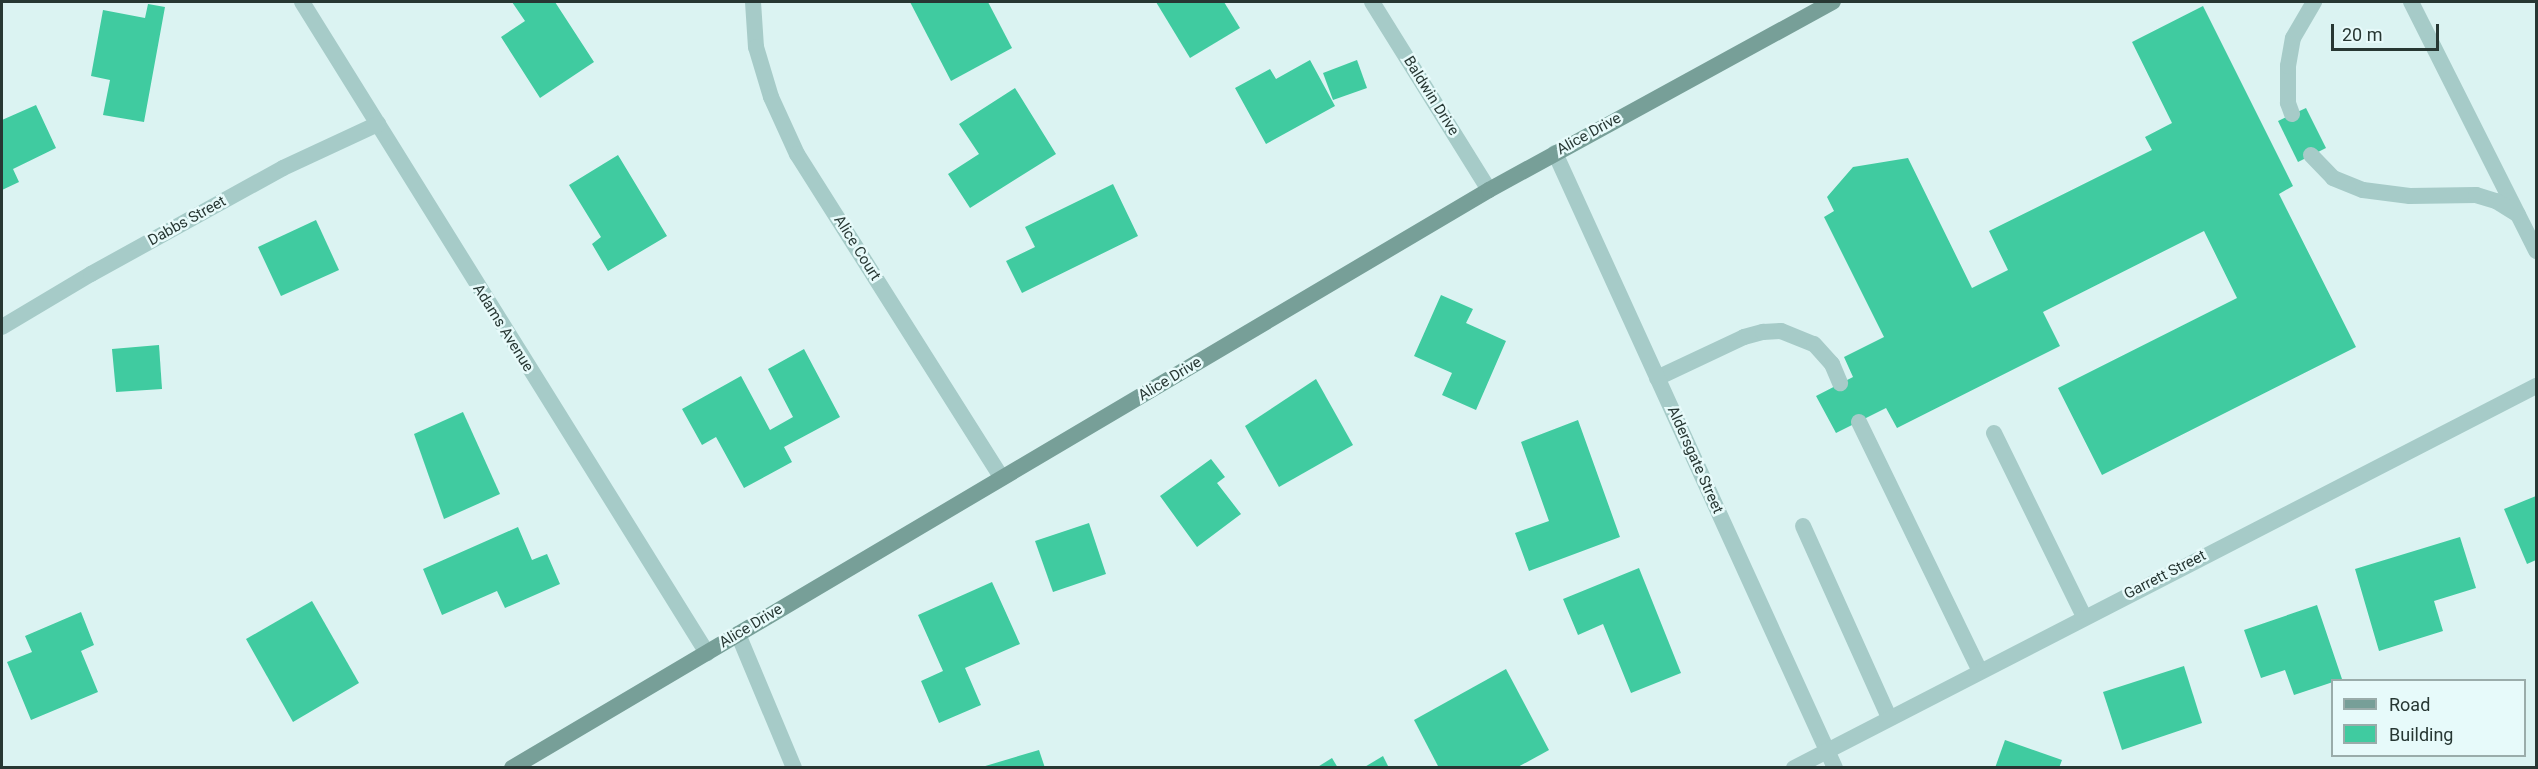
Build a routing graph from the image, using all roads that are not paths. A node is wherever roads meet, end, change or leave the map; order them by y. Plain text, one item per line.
1 (302, 2) edge
2 (753, 2) edge
3 (1372, 2) edge
4 (1833, 2) edge
5 (2314, 2) edge
6 (2411, 2) edge
7 (2292, 114) dead end
8 (378, 124) junction
9 (1555, 153) junction
10 (2311, 156) dead end
11 (1489, 190) junction
12 (2519, 215) junction
13 (2536, 251) edge
14 (2, 327) edge
15 (1657, 378) junction
16 (1840, 383) dead end
17 (2536, 386) edge
18 (1859, 422) dead end
19 (1994, 434) dead end
20 (1002, 478) junction
21 (1803, 526) dead end
22 (2084, 617) junction
23 (738, 634) junction
24 (706, 653) junction
25 (1980, 671) junction
26 (1889, 717) junction
27 (1827, 750) junction
28 (512, 768) edge
29 (794, 768) edge
30 (1794, 768) edge
31 (1835, 768) edge

1 - 8 street, Adams Avenue
2 - 20 street, Alice Court
3 - 11 street, Baldwin Drive
4 - 9 main road, Alice Drive
5 - 7 street
6 - 12 street
8 - 14 street, Dabbs Street
8 - 24 street, Adams Avenue
9 - 11 main road, Alice Drive
9 - 15 street, Aldersgate Street
10 - 12 street
11 - 20 main road, Alice Drive
12 - 13 street
15 - 16 street
15 - 27 street, Aldersgate Street
17 - 22 street, Garrett Street
18 - 25 street
19 - 22 street
20 - 23 main road, Alice Drive
21 - 26 street
22 - 25 street, Garrett Street
23 - 24 main road, Alice Drive
23 - 29 street
24 - 28 main road, Alice Drive
25 - 26 street, Garrett Street
26 - 27 street, Garrett Street
27 - 30 street, Garrett Street
27 - 31 street, Aldersgate Street

